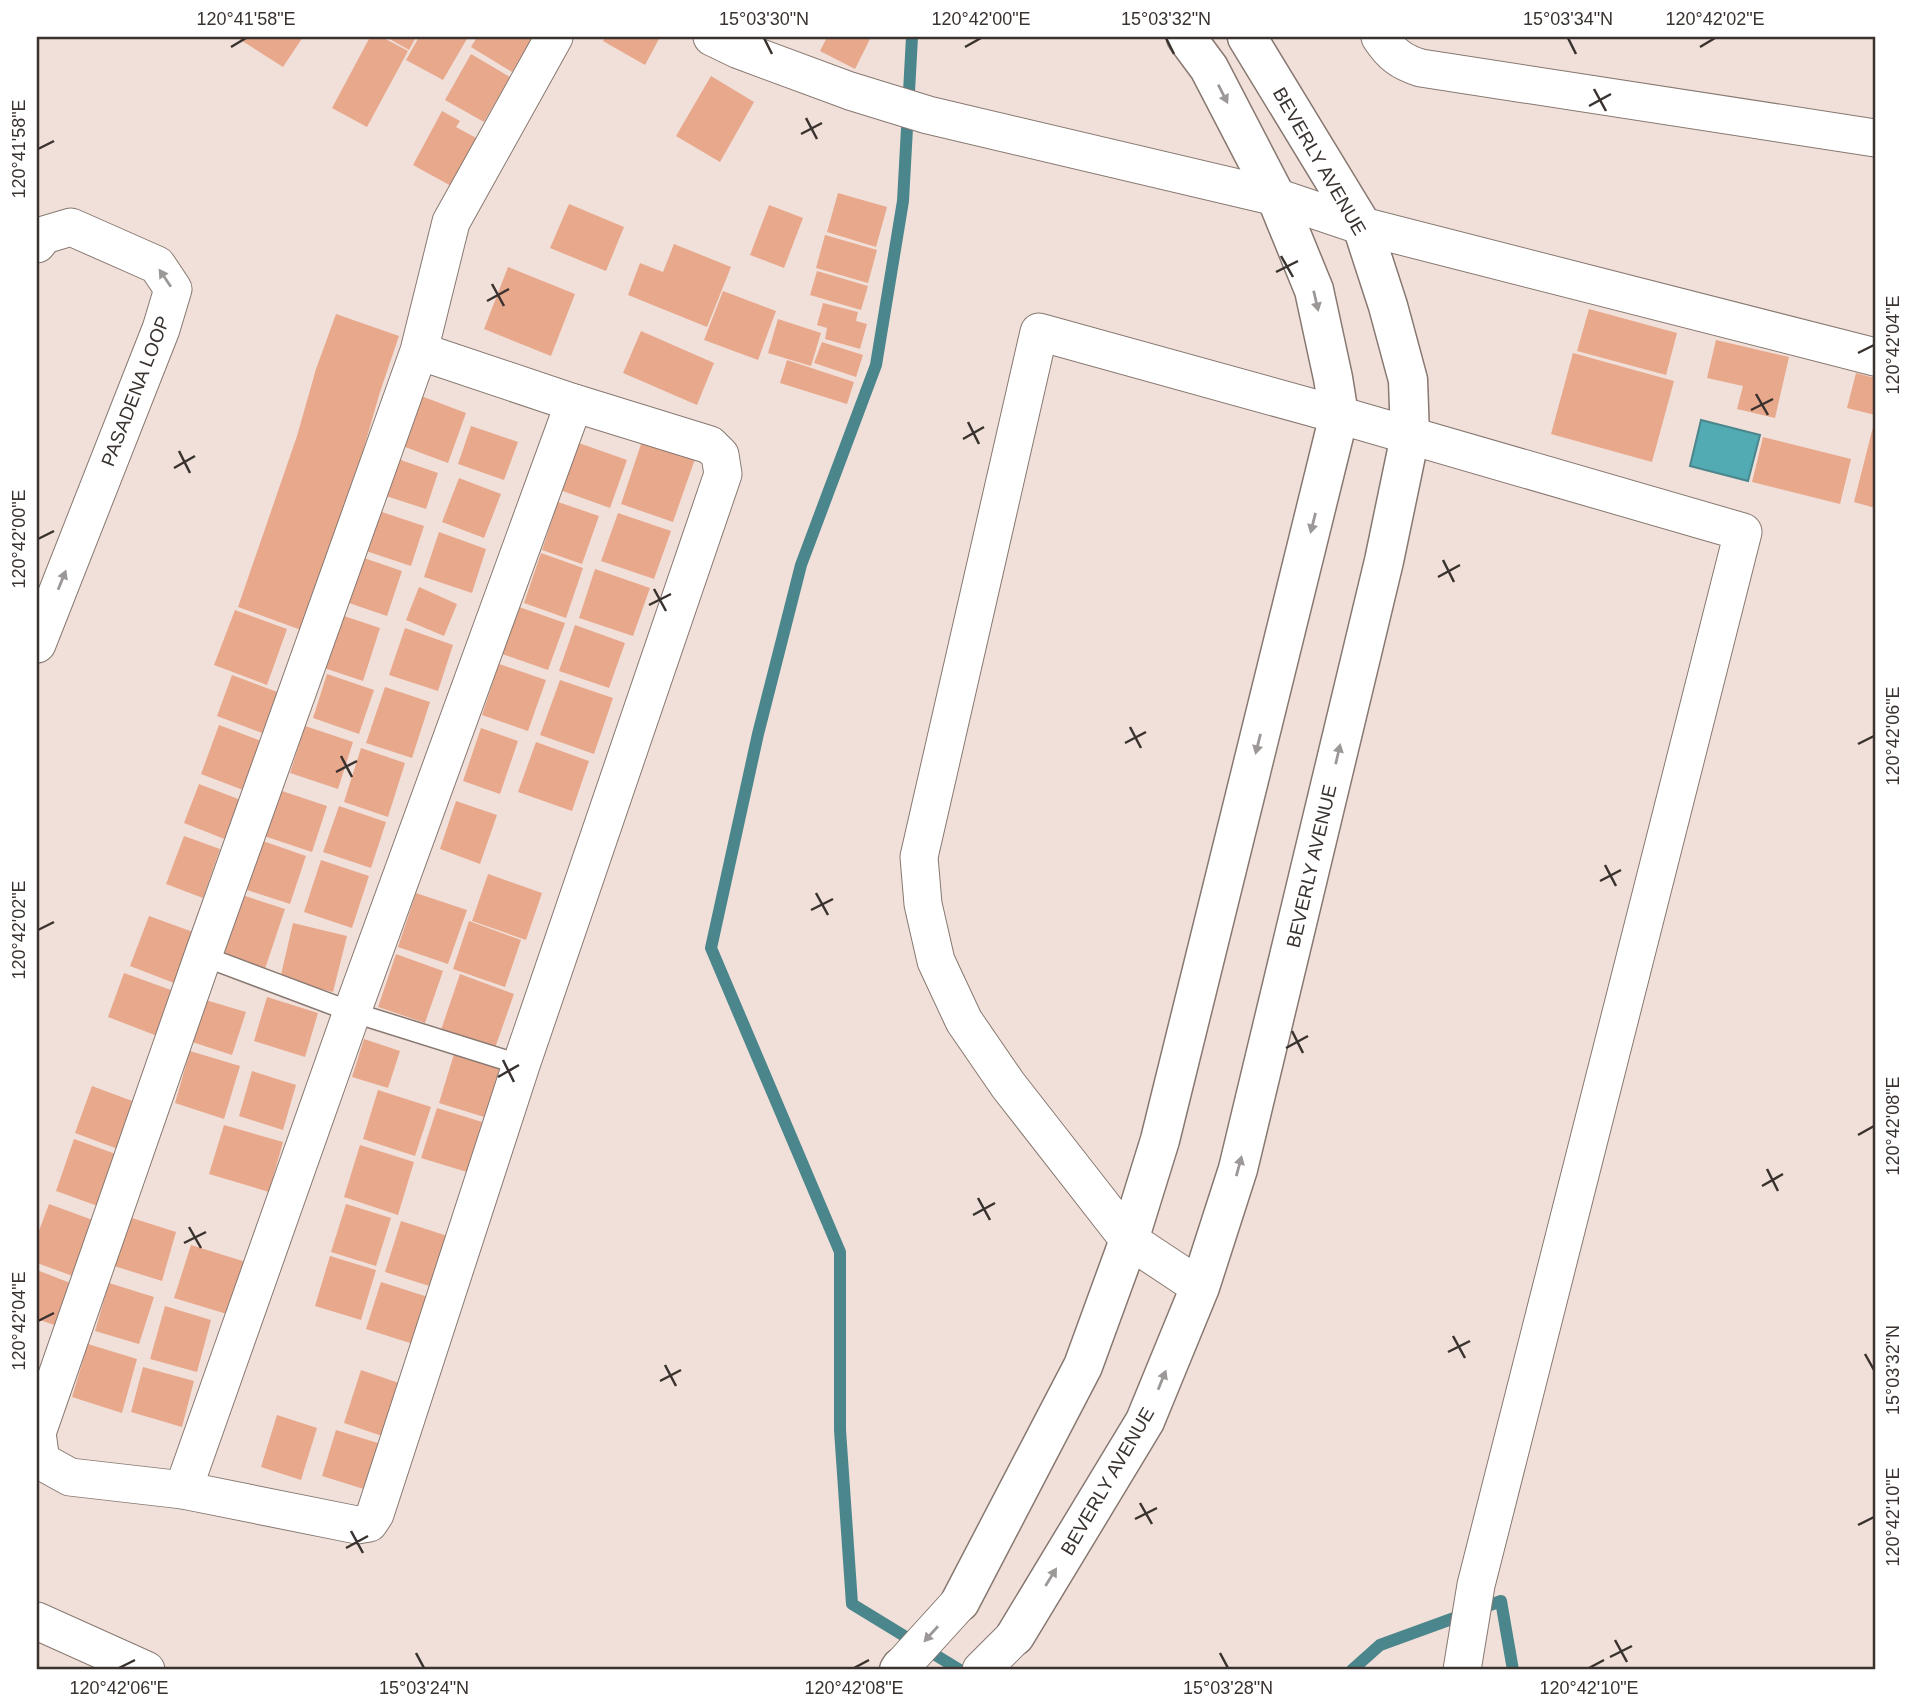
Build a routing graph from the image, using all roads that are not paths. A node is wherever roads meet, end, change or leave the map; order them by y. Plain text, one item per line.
1 (554, 37) edge
2 (712, 37) edge
3 (1186, 37) edge
4 (1247, 37) edge
5 (1380, 37) edge
6 (1875, 138) edge
7 (1276, 197) junction
8 (1362, 226) junction
9 (37, 244) edge
10 (419, 351) junction
11 (1875, 357) edge
12 (574, 403) junction
13 (1339, 415) junction
14 (1410, 436) junction
15 (37, 644) edge
16 (203, 956) junction
17 (352, 1012) junction
18 (521, 1065) junction
19 (1129, 1240) junction
20 (1200, 1287) junction
21 (183, 1490) junction
22 (960, 1602) joint
23 (39, 1629) edge
24 (1015, 1636) joint
25 (93, 1659) edge
26 (900, 1669) edge
27 (146, 1670) edge
28 (981, 1670) edge
29 (1462, 1670) edge

1 - 10 street
2 - 7 street
3 -> 7 street
4 - 8 street, BEVERLY AVENUE
5 - 6 street
7 - 8 street
7 -> 13 street
8 - 11 street
8 - 14 street, BEVERLY AVENUE
15 -> 9 street, PASADENA LOOP
10 - 12 street
10 - 16 street
12 - 17 street
12 - 18 street
13 - 14 street
13 -> 19 street
13 - 19 street
20 -> 14 street, BEVERLY AVENUE
14 - 29 street
16 - 17 lane
16 - 21 street
17 - 18 lane
17 - 21 street
18 - 21 street
19 - 20 street
19 - 22 street
24 -> 20 street, BEVERLY AVENUE
22 -> 26 street
23 - 25 street
24 - 28 street, BEVERLY AVENUE
25 - 27 street

